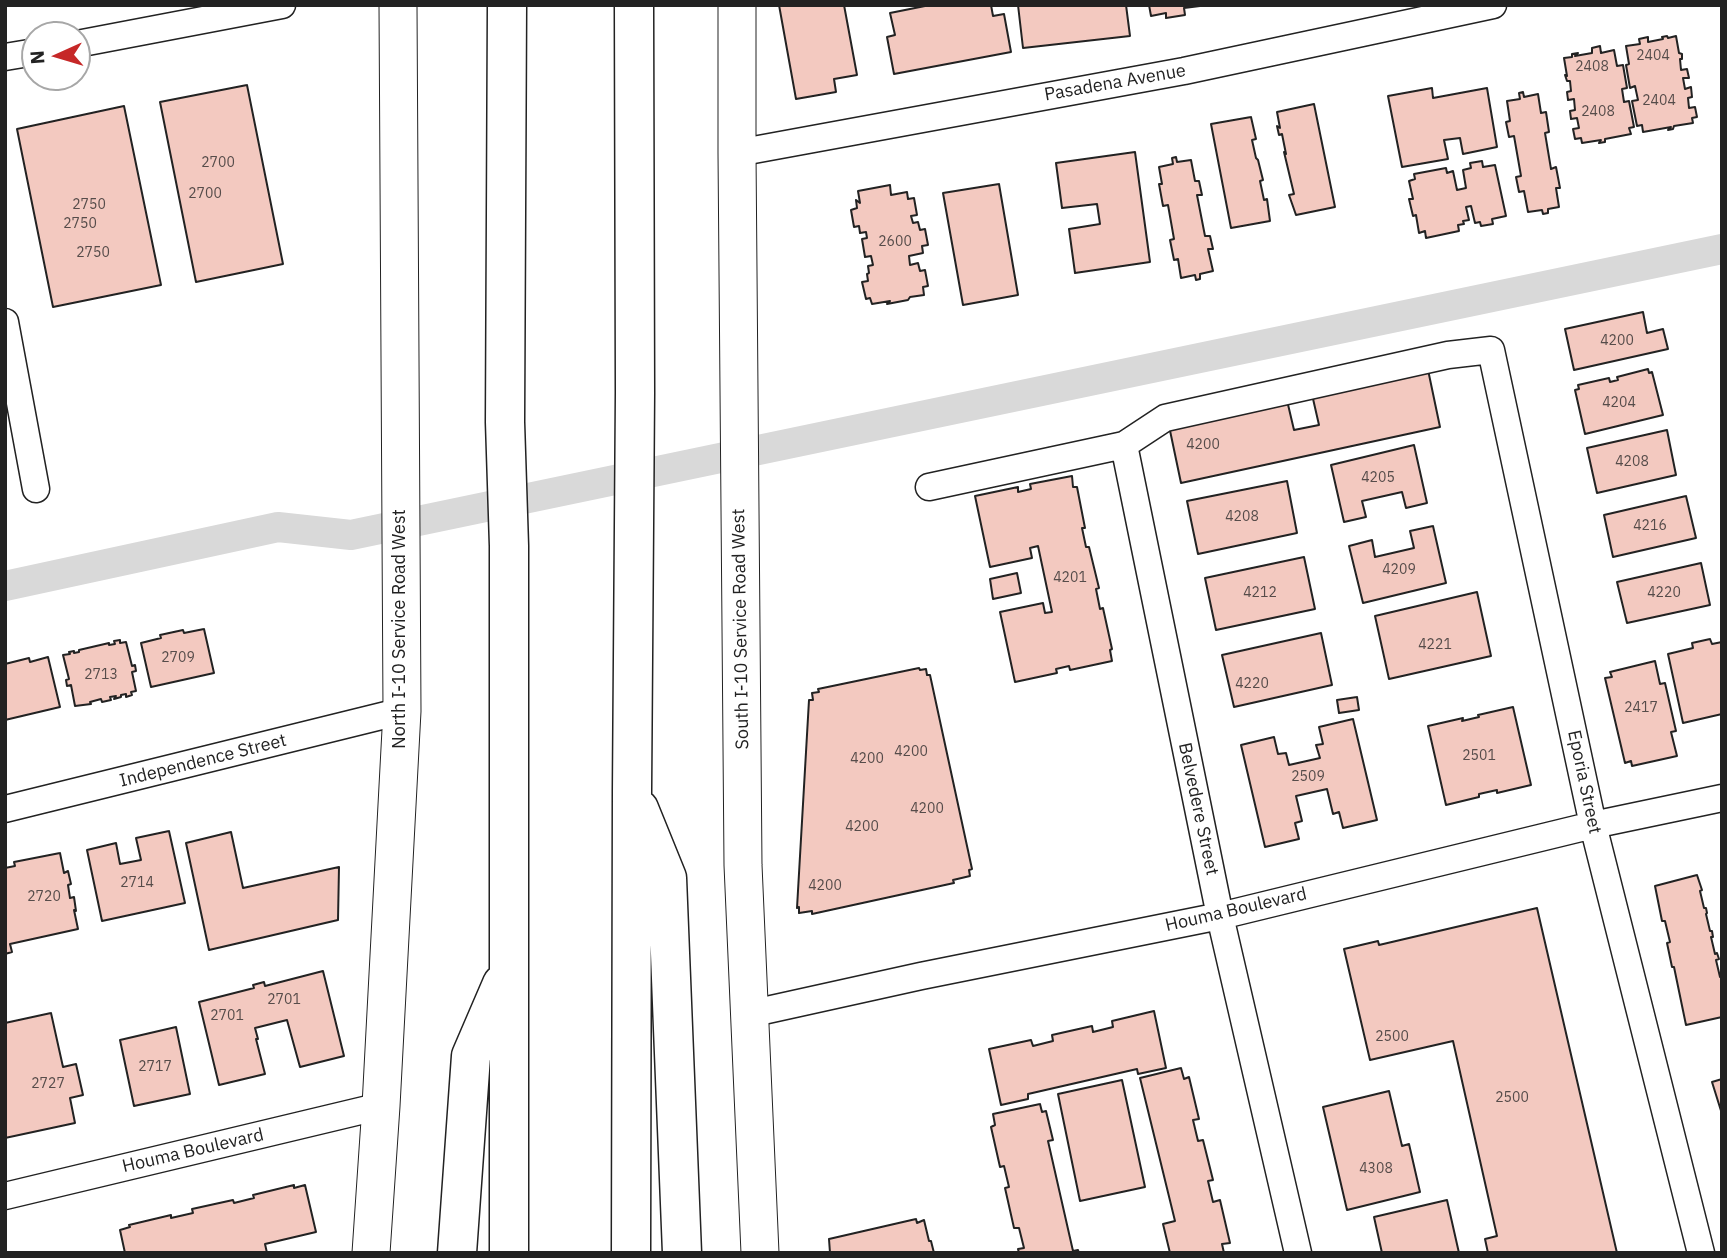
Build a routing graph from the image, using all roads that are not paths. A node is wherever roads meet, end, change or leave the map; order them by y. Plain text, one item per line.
1 (282, 5) edge
2 (398, 5) edge
3 (507, 5) edge
4 (635, 5) edge
5 (737, 5) edge
6 (1493, 5) edge
7 (91, 41) edge
8 (737, 153) junction
9 (5, 322) edge
10 (1124, 445) junction
11 (929, 487) dead end
12 (36, 489) dead end
13 (402, 712) junction
14 (632, 790) junction
15 (1722, 798) edge
16 (5, 810) edge
17 (1593, 825) junction
18 (1220, 916) junction
19 (509, 970) junction
20 (749, 1014) junction
21 (381, 1106) junction
22 (5, 1196) edge
23 (371, 1253) edge
24 (457, 1253) edge
25 (509, 1253) edge
26 (631, 1253) edge
27 (682, 1253) edge
28 (760, 1253) edge
29 (1298, 1253) edge
30 (1701, 1253) edge

1 - 7 street
2 - 13 street, North I-10 Service Road West
3 - 19 highway
4 - 14 highway
5 - 8 street, South I-10 Service Road West
6 - 8 street, Pasadena Avenue
8 - 20 street, South I-10 Service Road West
9 - 12 street
10 - 11 street
10 - 17 street, Eporia Street
10 - 18 street, Belvedere Street
13 - 16 street, Independence Street
13 - 21 street, North I-10 Service Road West
14 - 26 highway
14 - 27 highway
15 - 17 street, Houma Boulevard
17 - 18 street, Houma Boulevard
17 - 30 street, Eporia Street
18 - 20 street, Houma Boulevard
18 - 29 street, Belvedere Street
19 - 24 highway
19 - 25 highway
20 - 28 street, South I-10 Service Road West
21 - 22 street, Houma Boulevard
21 - 23 street, North I-10 Service Road West

